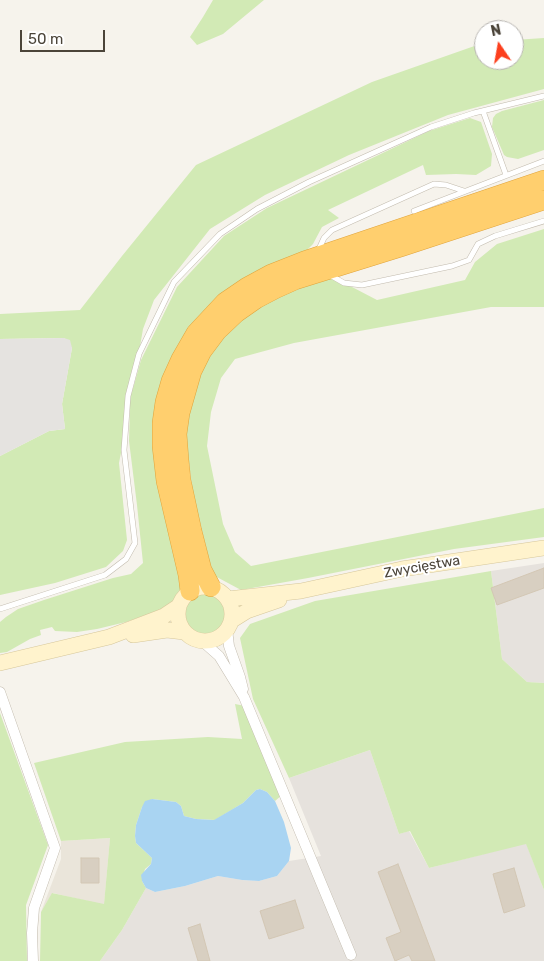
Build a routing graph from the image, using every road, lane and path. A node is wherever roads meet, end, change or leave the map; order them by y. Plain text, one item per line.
1 (544, 96) edge
2 (483, 111) junction
3 (544, 161) edge
4 (506, 175) junction
5 (544, 180) edge
6 (464, 191) junction
7 (544, 200) edge
8 (414, 211) dead end
9 (544, 221) edge
10 (319, 249) dead end
11 (329, 275) dead end
12 (544, 548) edge
13 (211, 587) junction
14 (301, 591) junction
15 (184, 598) junction
16 (228, 599) junction
17 (0, 608) edge
18 (229, 625) junction
19 (184, 632) junction
20 (109, 637) junction
21 (202, 641) junction
22 (0, 663) edge
23 (0, 692) edge
24 (244, 697) junction
25 (351, 955) dead end
26 (33, 961) edge

1 - 2 lane
2 - 4 lane
2 - 17 lane
3 - 4 lane
4 - 6 lane
5 - 15 highway
6 - 8 lane
6 - 10 lane
7 - 13 highway
9 - 11 lane
12 - 14 main road, Zwycięstwa
13 - 15 main road
13 - 16 main road
14 - 16 main road, Zwycięstwa
14 - 18 main road, Zwycięstwa
15 - 19 main road
15 - 20 main road
16 - 18 main road
18 - 21 main road
18 - 24 street
19 - 20 main road
19 - 21 main road
20 - 22 main road
21 - 24 street
23 - 26 street
24 - 25 street

